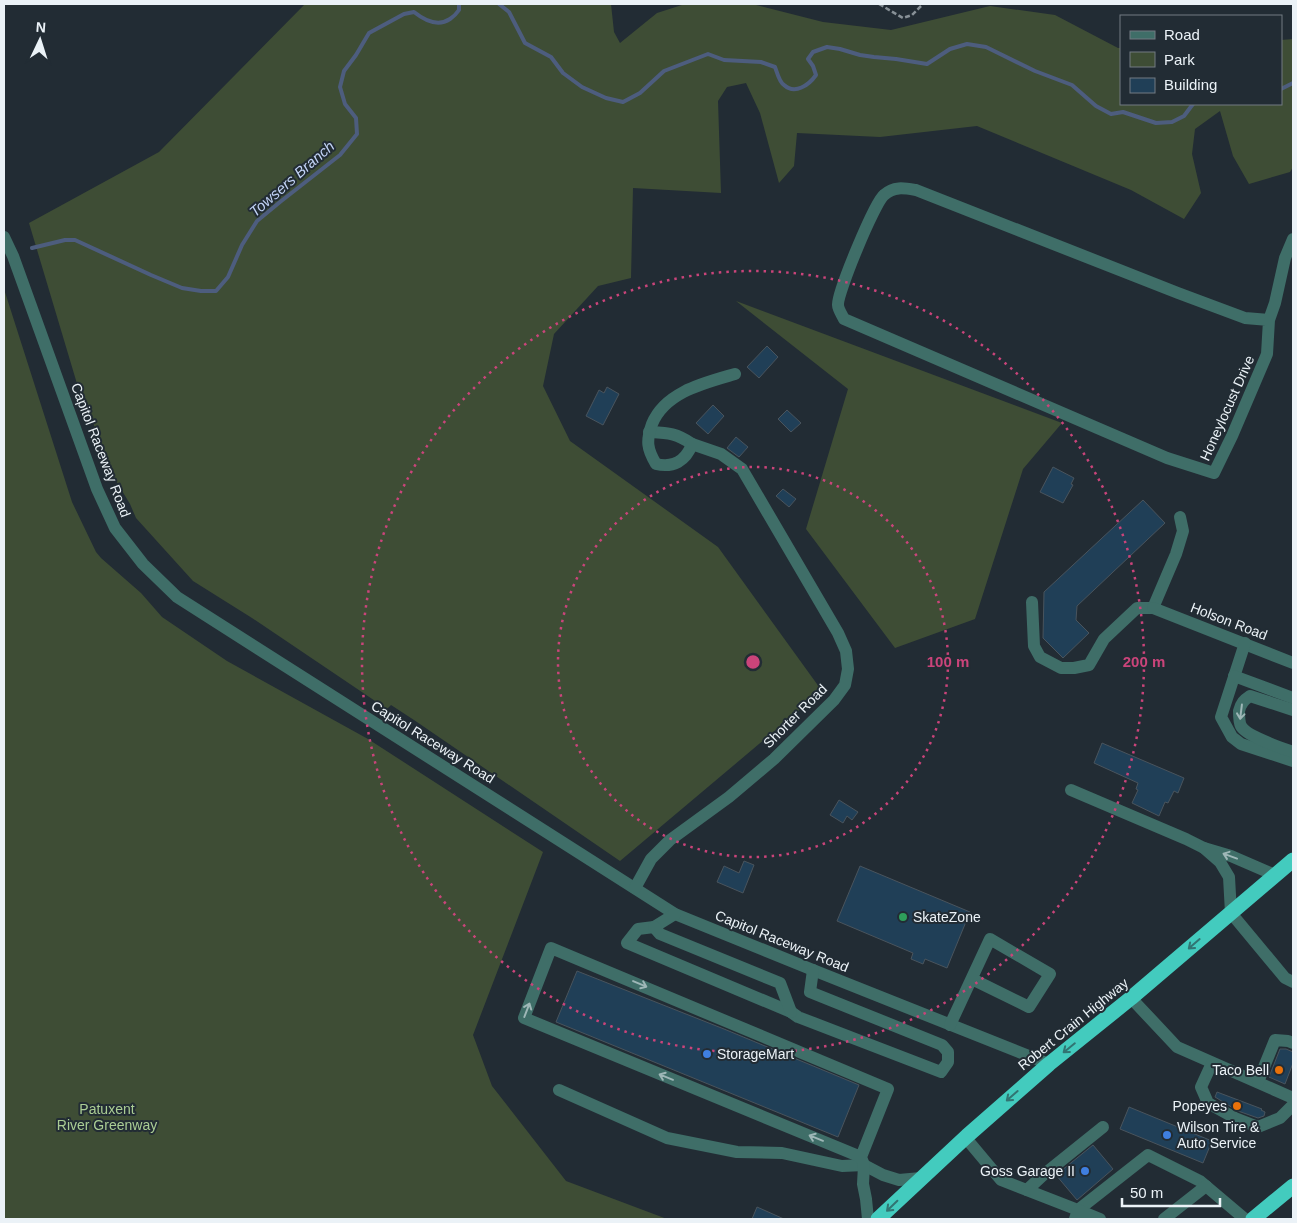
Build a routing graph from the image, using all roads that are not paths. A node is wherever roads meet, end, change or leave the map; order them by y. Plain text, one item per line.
1 (4, 237) edge
2 (1293, 239) edge
3 (1269, 320) junction
4 (735, 374) dead end
5 (650, 432) junction
6 (692, 444) junction
7 (1180, 517) dead end
8 (1032, 602) dead end
9 (1153, 608) junction
10 (1244, 643) junction
11 (1293, 663) edge
12 (1234, 676) junction
13 (1293, 698) edge
14 (1293, 710) edge
15 (1293, 752) edge
16 (1293, 761) edge
17 (1071, 790) dead end
18 (1204, 848) junction
19 (1293, 860) edge
20 (1275, 875) junction
21 (635, 888) junction
22 (1231, 913) junction
23 (675, 914) junction
24 (654, 927) junction
25 (813, 970) junction
26 (972, 979) junction
27 (1293, 982) edge
28 (1131, 998) junction
29 (791, 1012) junction
30 (950, 1025) junction
31 (1293, 1043) edge
32 (1212, 1063) junction
33 (1049, 1064) junction
34 (1258, 1082) junction
35 (560, 1090) dead end
36 (1293, 1098) edge
37 (1293, 1105) edge
38 (1104, 1127) dead end
39 (965, 1138) junction
40 (863, 1161) junction
41 (921, 1178) junction
42 (1206, 1186) junction
43 (1293, 1186) edge
44 (1028, 1190) junction
45 (1077, 1214) edge
46 (868, 1219) edge
47 (878, 1219) edge
48 (1100, 1219) edge
49 (1164, 1219) edge
50 (1245, 1219) edge
51 (1253, 1219) edge

1 - 21 street, Capitol Raceway Road
2 - 3 street, Honeylocust Drive
3 - 3 street, Honeylocust Drive
4 - 5 street
5 - 6 street, Shorter Road
5 - 6 street
6 - 21 street, Shorter Road
7 - 9 street
8 - 9 street
9 - 10 street, Holson Road
10 - 11 street, Holson Road
10 - 12 street
12 - 13 street
12 - 16 street
14 -> 15 street
17 - 18 street
20 -> 18 street
18 - 22 street
19 - 20 highway, Robert Crain Highway
20 - 22 highway, Robert Crain Highway
21 - 23 street, Capitol Raceway Road
22 - 27 street
22 -> 28 highway, Robert Crain Highway
23 - 24 street
23 - 25 street, Capitol Raceway Road
24 - 29 street
24 - 29 street
25 - 29 street
25 - 30 street, Capitol Raceway Road
26 - 26 street
26 - 30 street
28 - 32 street
28 -> 33 highway, Robert Crain Highway
30 - 33 street, Capitol Raceway Road
31 - 34 street
32 - 34 street
32 - 37 street
33 -> 39 highway, Robert Crain Highway
34 - 36 street
35 - 40 street
38 - 44 street
39 - 41 highway, Robert Crain Highway
39 - 44 street
40 -> 40 street
40 - 41 street
40 - 46 street
41 -> 47 highway, Robert Crain Highway
42 - 45 street
42 - 49 street
42 - 50 street
43 - 51 highway
44 - 45 street
45 - 48 street

